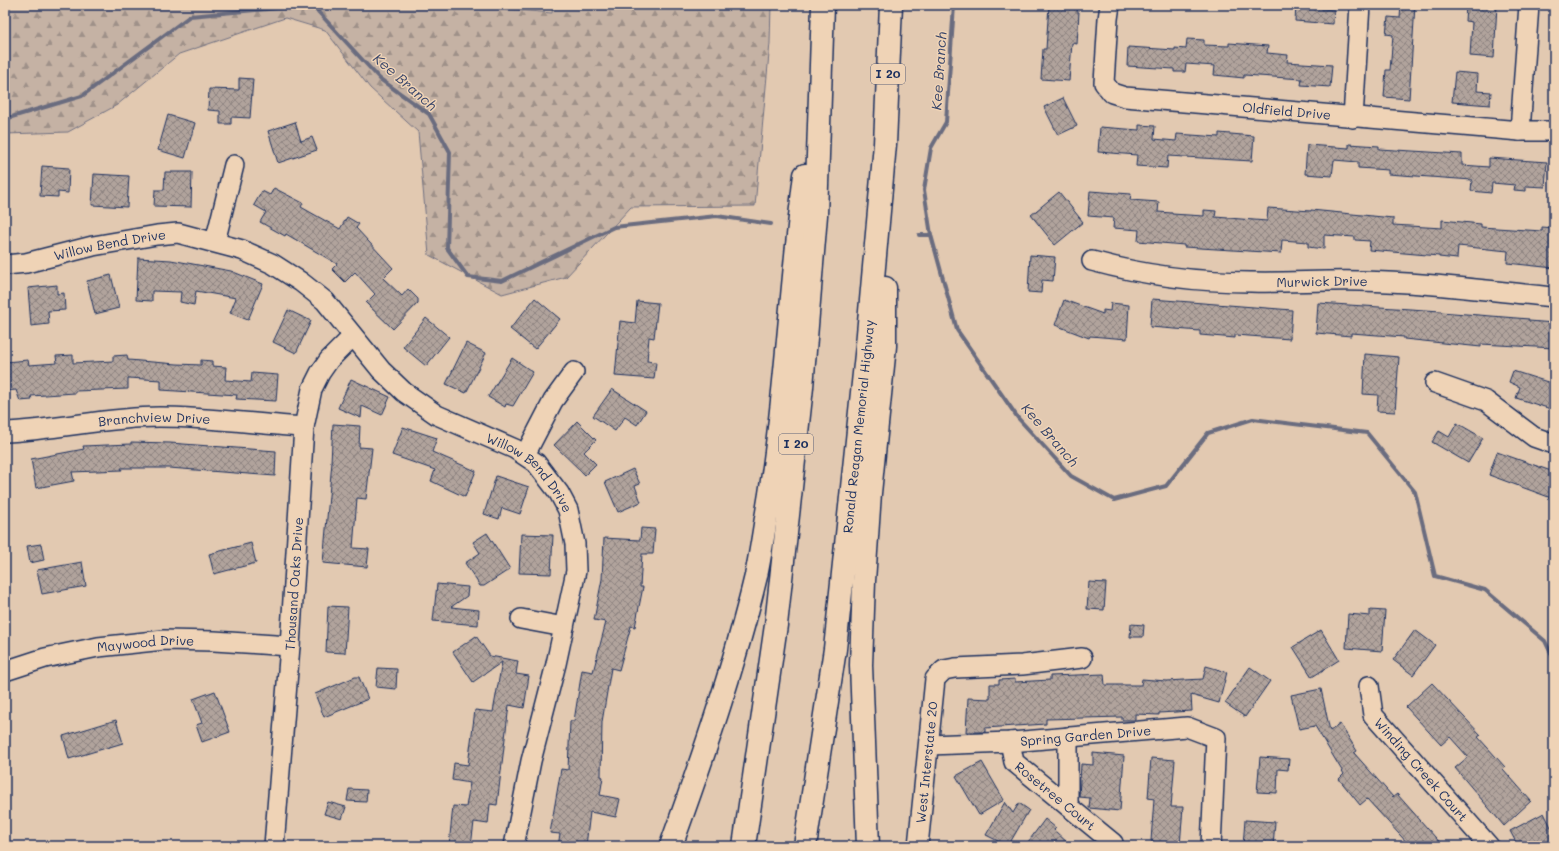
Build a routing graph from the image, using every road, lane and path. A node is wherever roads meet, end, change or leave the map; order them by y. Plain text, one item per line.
1 (823, 5) edge
2 (891, 5) edge
3 (1110, 5) edge
4 (1360, 5) edge
5 (1529, 5) edge
6 (822, 39) junction
7 (1353, 118) junction
8 (1520, 131) junction
9 (1554, 131) edge
10 (885, 144) junction
11 (234, 165) dead end
12 (215, 242) junction
13 (1092, 260) dead end
14 (5, 265) edge
15 (1554, 297) edge
16 (353, 336) junction
17 (574, 372) dead end
18 (1435, 383) dead end
19 (304, 427) junction
20 (5, 432) edge
21 (1554, 444) edge
22 (525, 455) junction
23 (521, 619) dead end
24 (564, 628) junction
25 (290, 646) junction
26 (1082, 658) dead end
27 (5, 671) edge
28 (1369, 686) dead end
29 (1068, 737) junction
30 (1010, 742) junction
31 (929, 745) junction
32 (1068, 806) junction
33 (1113, 843) dead end
34 (274, 846) edge
35 (514, 846) edge
36 (671, 846) edge
37 (744, 846) edge
38 (805, 846) edge
39 (868, 846) edge
40 (918, 846) edge
41 (1211, 846) edge
42 (1489, 846) edge

1 - 6 highway, I 20
2 - 10 highway, Ronald Reagan Memorial Highway / I 20
3 - 7 street, Oldfield Drive
4 - 7 street
5 - 8 street
6 - 36 highway
6 - 37 highway, I 20
7 - 8 street, Oldfield Drive
8 - 9 street, Oldfield Drive
10 - 38 highway, Ronald Reagan Memorial Highway / I 20
10 - 39 highway
11 - 12 street
12 - 14 street, Willow Bend Drive
12 - 16 street, Willow Bend Drive
13 - 15 street, Murwick Drive
16 - 19 street, Thousand Oaks Drive
16 - 22 street, Willow Bend Drive
17 - 22 street
18 - 21 street
19 - 20 street, Branchview Drive
19 - 25 street, Thousand Oaks Drive
22 - 24 street, Willow Bend Drive
23 - 24 street
24 - 35 street, Willow Bend Drive
25 - 27 street, Maywood Drive
25 - 34 street, Thousand Oaks Drive
26 - 31 street, West Interstate 20
28 - 42 street, Winding Creek Court
29 - 30 street, Spring Garden Drive
29 - 32 street
29 - 41 street, Spring Garden Drive
30 - 31 street, Spring Garden Drive
30 - 32 street, Rosetree Court
31 - 40 street, West Interstate 20
32 - 33 street, Rosetree Court

